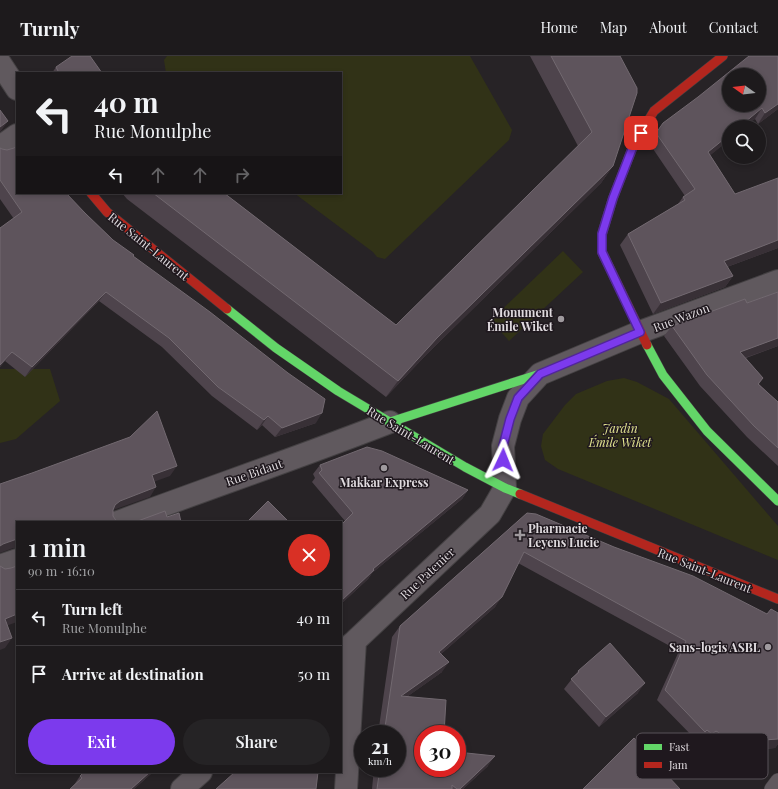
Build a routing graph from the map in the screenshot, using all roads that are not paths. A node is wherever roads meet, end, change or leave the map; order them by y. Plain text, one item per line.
1 (723, 56) edge
2 (0, 63) edge
3 (16, 87) edge
4 (16, 136) edge
5 (0, 147) edge
6 (93, 194) edge
7 (778, 281) edge
8 (640, 332) junction
9 (540, 374) junction
10 (390, 422) junction
11 (505, 488) junction
12 (778, 501) edge
13 (121, 521) edge
14 (16, 560) edge
15 (0, 566) edge
16 (778, 599) edge
17 (348, 647) edge
18 (200, 773) edge
19 (778, 781) edge
20 (182, 789) edge
21 (346, 789) edge
22 (772, 789) edge

1 - 8 street
2 - 3 street
4 - 5 street
6 - 10 street, Rue Saint-Laurent
7 - 8 street, Rue Wazon
8 - 9 street, Rue Wazon
8 - 12 street
9 - 10 street, Rue Wazon
9 - 11 street, Rue Wazon
10 - 11 street, Rue Saint-Laurent
10 - 13 street, Rue Bidaut
11 - 16 street, Rue Saint-Laurent
11 - 17 street, Rue Patenier
14 - 15 street
17 - 21 street
18 - 20 street
19 - 22 lane

